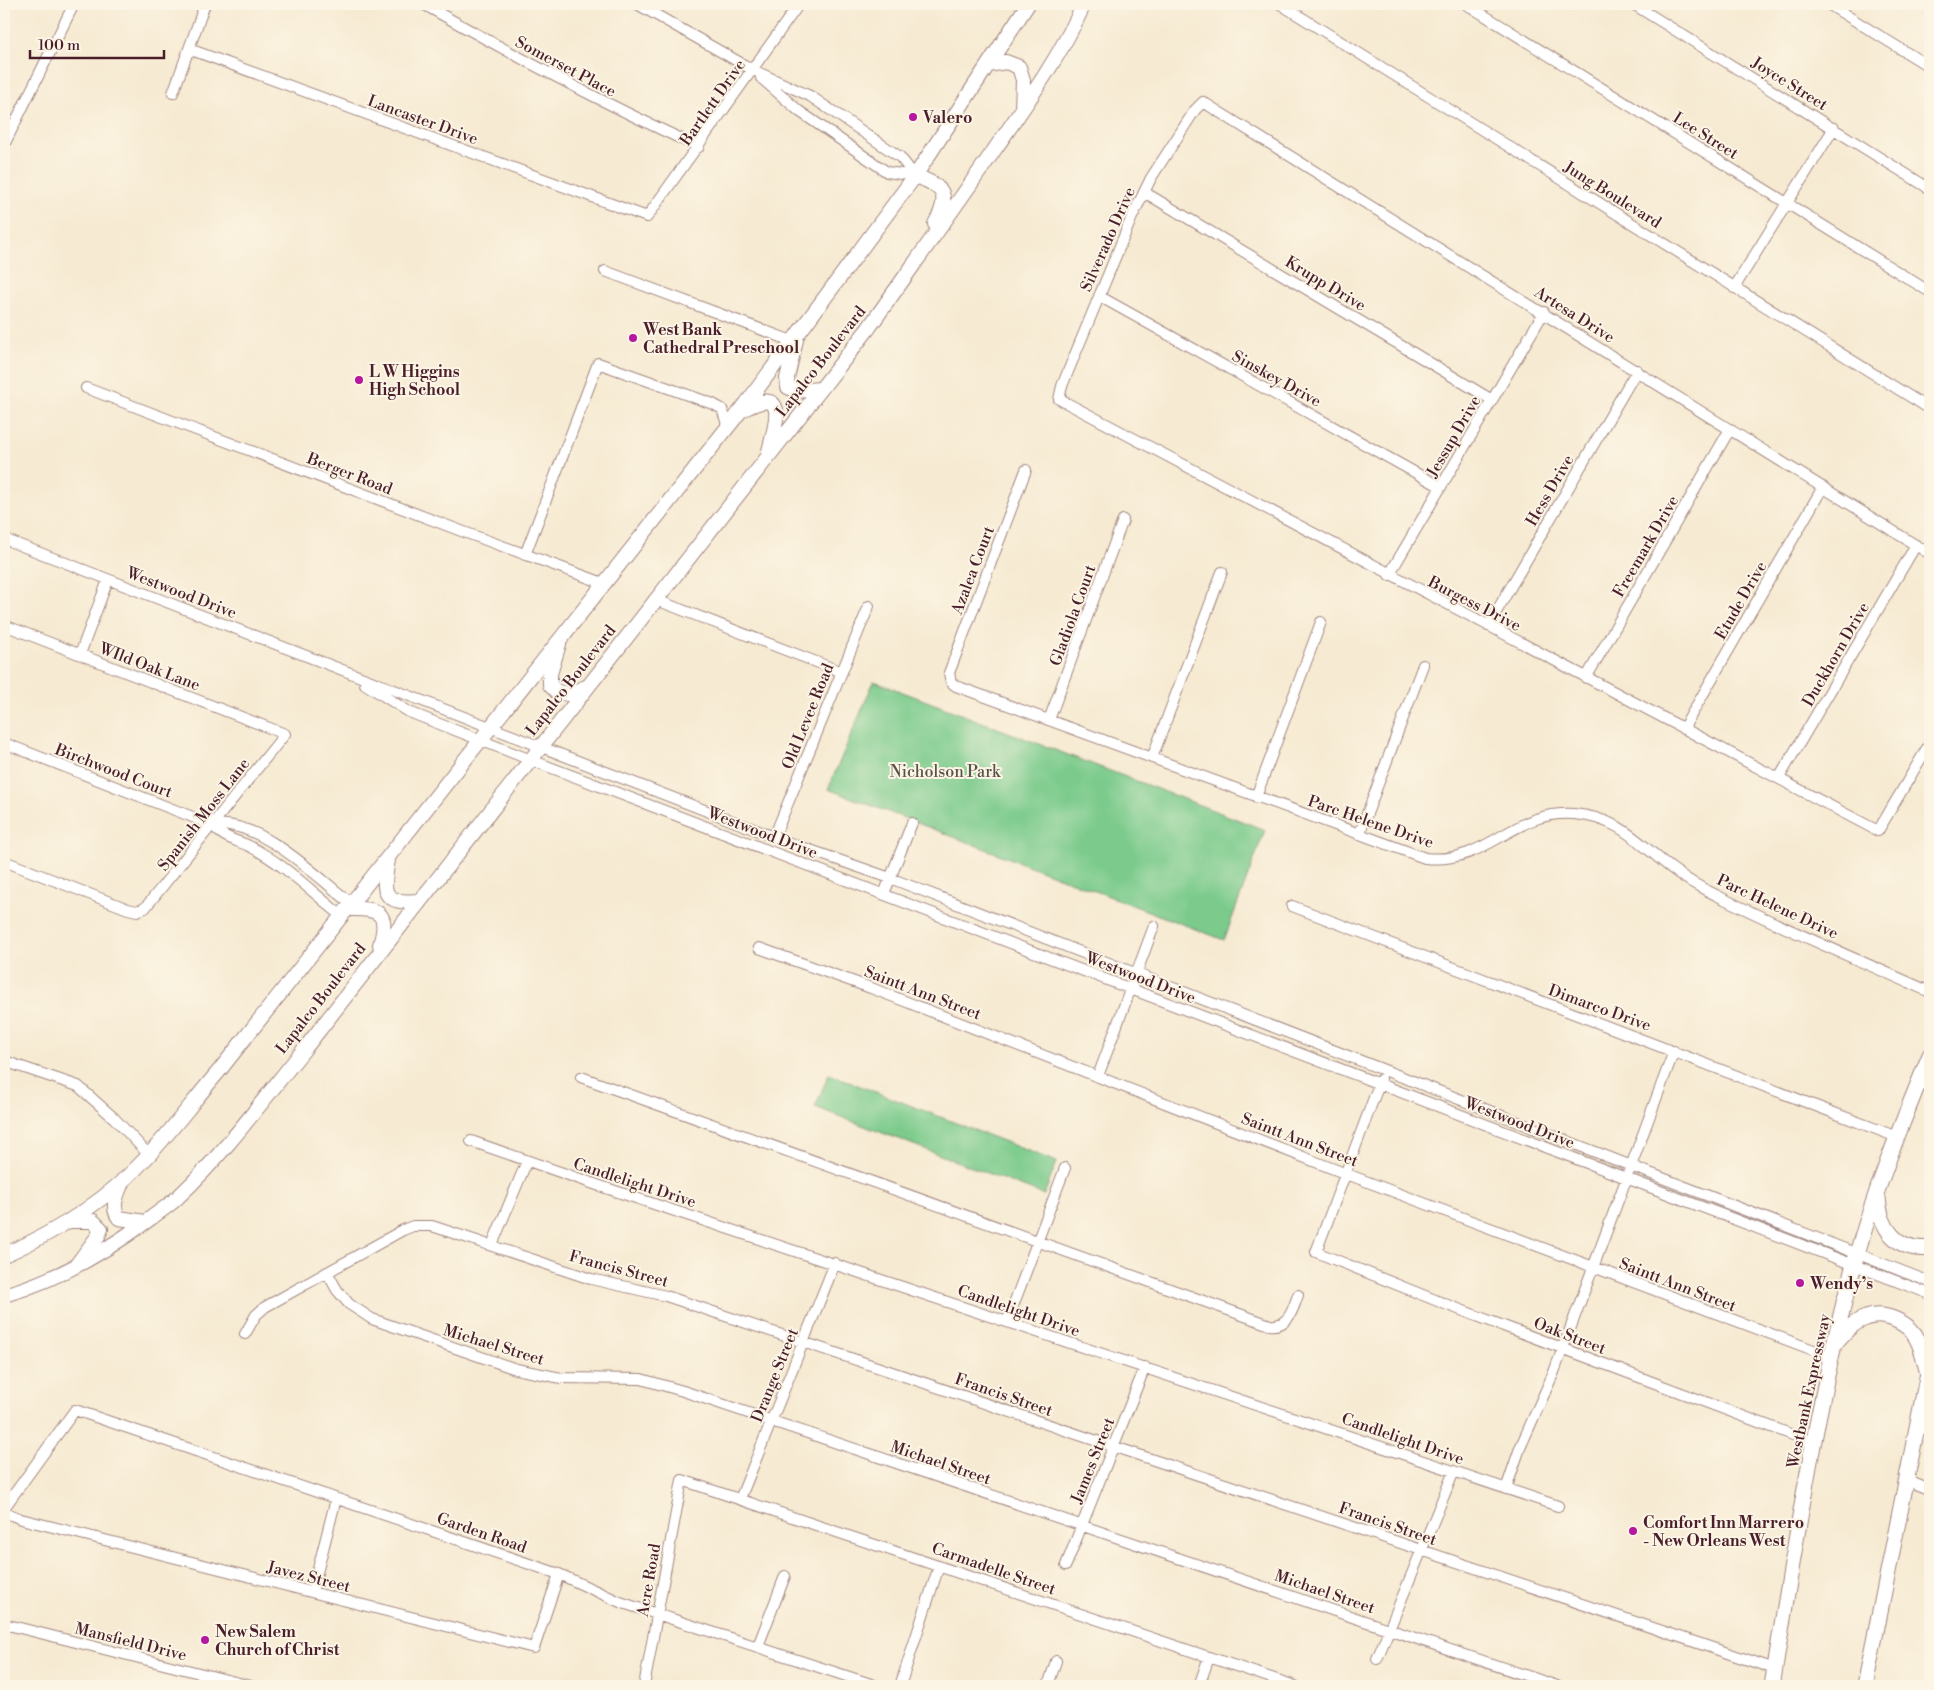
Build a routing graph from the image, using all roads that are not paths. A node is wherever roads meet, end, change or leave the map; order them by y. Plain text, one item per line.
1 (74, 4) edge
2 (204, 4) edge
3 (423, 4) edge
4 (637, 4) edge
5 (799, 4) edge
6 (1028, 4) edge
7 (1084, 4) edge
8 (1466, 4) edge
9 (1633, 4) edge
10 (1828, 4) edge
11 (1283, 5) edge
12 (189, 48) junction
13 (988, 65) junction
14 (1930, 67) edge
15 (753, 70) junction
16 (173, 94) dead end
17 (1203, 102) joint
18 (1022, 109) junction
19 (1834, 128) junction
20 (4, 145) edge
21 (699, 147) junction
22 (915, 176) junction
23 (1930, 189) edge
24 (1144, 192) junction
25 (1787, 203) junction
26 (647, 217) joint
27 (605, 271) dead end
28 (903, 278) junction
29 (1734, 288) junction
30 (1930, 292) edge
31 (1099, 296) junction
32 (1544, 312) junction
33 (795, 336) junction
34 (1637, 370) junction
35 (86, 388) dead end
36 (820, 389) junction
37 (1059, 399) joint
38 (1492, 400) junction
39 (1930, 410) edge
40 (740, 411) junction
41 (728, 427) junction
42 (1730, 429) junction
43 (767, 456) junction
44 (1026, 470) dead end
45 (1441, 487) junction
46 (1824, 487) junction
47 (1123, 520) dead end
48 (4, 539) edge
49 (1916, 545) junction
50 (525, 554) junction
51 (1930, 554) edge
52 (1222, 572) dead end
53 (1389, 575) junction
54 (108, 580) junction
55 (603, 582) junction
56 (654, 600) junction
57 (868, 606) dead end
58 (1321, 622) dead end
59 (4, 625) edge
60 (1488, 626) junction
61 (561, 636) junction
62 (80, 654) junction
63 (1423, 665) dead end
64 (842, 672) junction
65 (349, 673) junction
66 (1586, 678) junction
67 (951, 682) joint
68 (586, 687) junction
69 (1049, 720) junction
70 (490, 728) junction
71 (1683, 729) junction
72 (285, 734) joint
73 (480, 740) junction
74 (4, 743) edge
75 (1930, 743) edge
76 (541, 745) junction
77 (1152, 758) junction
78 (531, 760) junction
79 (1779, 778) junction
80 (1256, 797) junction
81 (912, 823) dead end
82 (213, 825) junction
83 (1360, 835) junction
84 (774, 836) junction
85 (388, 859) junction
86 (4, 861) edge
87 (890, 878) junction
88 (884, 894) junction
89 (419, 900) junction
90 (1292, 906) dead end
91 (347, 910) junction
92 (1154, 926) dead end
93 (759, 948) dead end
94 (379, 951) junction
95 (1138, 974) junction
96 (1131, 990) junction
97 (1930, 992) edge
98 (1674, 1051) junction
99 (1930, 1055) edge
100 (4, 1061) edge
101 (1385, 1069) junction
102 (1098, 1076) junction
103 (581, 1077) dead end
104 (1379, 1084) junction
105 (1897, 1137) junction
106 (471, 1141) dead end
107 (149, 1155) junction
108 (527, 1161) junction
109 (1631, 1164) junction
110 (1065, 1168) dead end
111 (1344, 1173) junction
112 (1625, 1179) junction
113 (123, 1180) junction
114 (1878, 1192) junction
115 (68, 1220) junction
116 (145, 1222) junction
117 (1037, 1240) junction
118 (492, 1245) junction
119 (1930, 1248) edge
120 (4, 1256) edge
121 (1856, 1260) junction
122 (835, 1263) junction
123 (76, 1265) junction
124 (1592, 1268) junction
125 (327, 1272) junction
126 (1930, 1282) edge
127 (1930, 1294) edge
128 (4, 1295) edge
129 (1298, 1295) dead end
130 (1007, 1322) junction
131 (245, 1334) dead end
132 (804, 1342) junction
133 (1562, 1348) junction
134 (1833, 1350) junction
135 (1145, 1368) junction
136 (1929, 1369) edge
137 (1927, 1393) edge
138 (772, 1421) junction
139 (1814, 1442) junction
140 (1113, 1446) junction
141 (1454, 1472) junction
142 (682, 1480) joint
143 (1906, 1480) junction
144 (1506, 1489) junction
145 (1930, 1490) edge
146 (336, 1499) junction
147 (740, 1499) junction
148 (1558, 1506) dead end
149 (4, 1508) edge
150 (4, 1512) edge
151 (1082, 1525) junction
152 (1422, 1551) junction
153 (1066, 1565) dead end
154 (938, 1566) junction
155 (559, 1574) junction
156 (785, 1576) dead end
157 (312, 1592) junction
158 (657, 1613) junction
159 (4, 1624) edge
160 (1390, 1629) junction
161 (758, 1646) junction
162 (1209, 1657) junction
163 (1377, 1659) dead end
164 (1056, 1662) dead end
165 (1775, 1669) junction
166 (251, 1686) edge
167 (644, 1686) edge
168 (877, 1686) edge
169 (900, 1686) edge
170 (1048, 1686) edge
171 (1199, 1686) edge
172 (1295, 1686) edge
173 (1557, 1686) edge
174 (1772, 1686) edge
175 (1865, 1686) edge

1 - 20 street
2 - 12 street
3 - 21 street, Somerset Place
4 - 15 street
5 - 15 street, Bartlett Drive
6 - 13 main road, Lapalco Boulevard
7 - 18 main road, Lapalco Boulevard
8 - 25 street, Lee Street
9 - 19 street, Joyce Street
10 - 14 street
11 - 29 street, Jung Boulevard
12 - 16 street
12 - 26 street, Lancaster Drive
13 - 18 main road
13 - 22 main road, Lapalco Boulevard
15 - 21 street, Bartlett Drive
15 - 22 street
15 - 22 street
17 - 24 street, Silverado Drive
17 - 32 street, Artesa Drive
18 - 28 main road, Lapalco Boulevard
19 - 23 street, Joyce Street
19 - 25 street
21 - 26 street, Bartlett Drive
22 - 28 main road
22 - 33 main road, Lapalco Boulevard
24 - 31 street, Silverado Drive
24 - 38 street, Krupp Drive
25 - 29 street
25 - 30 street, Lee Street
27 - 33 street
28 - 36 main road, Lapalco Boulevard
29 - 39 street, Jung Boulevard
31 - 37 street, Silverado Drive
31 - 45 street, Sinskey Drive
32 - 34 street, Artesa Drive
32 - 38 street, Jessup Drive
33 - 36 main road
33 - 40 main road, Lapalco Boulevard
34 - 42 street, Artesa Drive
34 - 60 street, Hess Drive
35 - 50 street, Berger Road
36 - 43 main road, Lapalco Boulevard
37 - 53 street, Burgess Drive
38 - 45 street, Jessup Drive
40 - 41 main road, Lapalco Boulevard
40 - 43 main road
41 - 50 street
41 - 55 main road, Lapalco Boulevard
42 - 46 street, Artesa Drive
42 - 66 street, Freemark Drive
43 - 56 main road, Lapalco Boulevard
44 - 67 street, Azalea Court
45 - 53 street, Jessup Drive
46 - 49 street, Artesa Drive
46 - 71 street, Etude Drive
47 - 69 street, Gladiola Court
48 - 54 street, Westwood Drive
49 - 51 street, Artesa Drive
49 - 79 street, Duckhorn Drive
50 - 55 street, Berger Road
52 - 77 street
53 - 60 street, Burgess Drive
54 - 62 street
54 - 65 street, Westwood Drive
55 - 61 main road, Lapalco Boulevard
56 - 64 street
56 - 68 main road, Lapalco Boulevard
57 - 64 street, Old Levee Road
58 - 80 street
59 - 62 street, WIld Oak Lane
60 - 66 street, Burgess Drive
61 - 68 main road
61 - 70 main road, Lapalco Boulevard
62 - 72 street, WIld Oak Lane
63 - 83 street
64 - 84 street, Old Levee Road
65 - 70 street, Westwood Drive
65 - 73 street, Westwood Drive
66 - 71 street, Burgess Drive
67 - 69 street, Parc Helene Drive
68 - 76 main road, Lapalco Boulevard
69 - 77 street, Parc Helene Drive
70 - 73 main road, Lapalco Boulevard
70 - 76 street, Westwood Drive
71 - 79 street, Burgess Drive
72 - 82 street, Spanish Moss Lane
73 - 78 street, Westwood Drive
73 - 85 main road, Lapalco Boulevard
74 - 82 street, Birchwood Court
75 - 79 street, Burgess Drive
76 - 78 main road, Lapalco Boulevard
76 - 84 street, Westwood Drive
77 - 80 street, Parc Helene Drive
78 - 88 street, Westwood Drive
78 - 89 main road, Lapalco Boulevard
80 - 83 street, Parc Helene Drive
81 - 87 street
82 - 86 street, Spanish Moss Lane
82 - 91 street
82 - 91 street
83 - 97 street, Parc Helene Drive
84 - 87 street, Westwood Drive
85 - 89 main road
85 - 91 main road, Lapalco Boulevard
87 - 88 street
87 - 95 street, Westwood Drive
88 - 96 street, Westwood Drive
89 - 94 main road, Lapalco Boulevard
90 - 98 street, Dimarco Drive
91 - 94 main road
91 - 107 main road, Lapalco Boulevard
92 - 95 street
93 - 102 street, Saintt Ann Street
94 - 116 main road, Lapalco Boulevard
95 - 96 street
95 - 101 street, Westwood Drive
96 - 102 street
96 - 104 street, Westwood Drive
98 - 105 street, Dimarco Drive
98 - 109 street
99 - 105 highway, Westbank Expressway
100 - 107 street
101 - 104 street
101 - 109 street, Westwood Drive
102 - 111 street, Saintt Ann Street
103 - 117 street
104 - 111 street
104 - 112 street, Westwood Drive
105 - 114 highway, Westbank Expressway
106 - 108 street, Candlelight Drive
107 - 113 main road, Lapalco Boulevard
108 - 118 street
108 - 122 street, Candlelight Drive
109 - 112 street
109 - 121 street, Westwood Drive
110 - 117 street
111 - 124 street, Saintt Ann Street
111 - 133 street, Oak Street
112 - 121 street, Westwood Drive
112 - 124 street
113 - 115 main road, Lapalco Boulevard
113 - 116 main road
114 - 119 highway
114 - 121 highway, Westbank Expressway
115 - 120 main road, Lapalco Boulevard
115 - 123 main road
116 - 123 main road, Lapalco Boulevard
117 - 129 street
117 - 130 street
118 - 125 street, Francis Street
118 - 132 street, Francis Street
121 - 126 street, Westwood Drive
121 - 127 street, Westwood Drive
121 - 134 highway, Westbank Expressway
122 - 130 street, Candlelight Drive
122 - 132 street, Drange Street
123 - 128 main road, Lapalco Boulevard
124 - 133 street
124 - 134 street, Saintt Ann Street
125 - 131 street, Francis Street
125 - 138 street, Michael Street
130 - 135 street, Candlelight Drive
132 - 138 street, Drange Street
132 - 140 street, Francis Street
133 - 139 street, Oak Street
133 - 144 street
134 - 136 highway
134 - 139 highway, Westbank Expressway
135 - 140 street, James Street
135 - 141 street, Candlelight Drive
136 - 137 highway
137 - 143 highway
138 - 147 street, Drange Street
138 - 151 street, Michael Street
139 - 165 highway, Westbank Expressway
140 - 151 street, James Street
140 - 152 street, Francis Street
141 - 144 street, Candlelight Drive
141 - 152 street
142 - 147 street, Carmadelle Street
142 - 158 street, Acre Road
143 - 145 street
143 - 175 highway
144 - 148 street, Candlelight Drive
146 - 149 street, Garden Road
146 - 155 street, Garden Road
146 - 157 street
147 - 154 street, Carmadelle Street
150 - 157 street, Javez Street
151 - 153 street, James Street
151 - 160 street, Michael Street
152 - 160 street
152 - 165 street, Francis Street
154 - 162 street, Carmadelle Street
154 - 169 street
155 - 157 street, Javez Street
155 - 158 street, Garden Road
156 - 161 street
158 - 161 street, Garden Road
158 - 167 street, Acre Road
159 - 166 street, Mansfield Drive
160 - 163 street
160 - 173 street, Michael Street
161 - 168 street, Garden Road
162 - 171 street
162 - 172 street, Carmadelle Street
164 - 170 street
165 - 174 highway, Westbank Expressway

